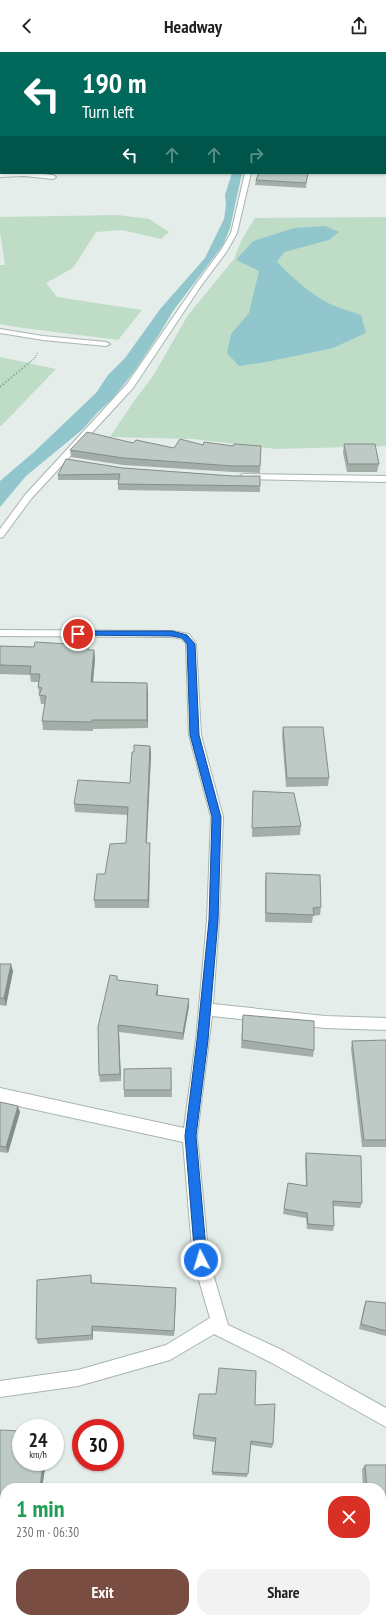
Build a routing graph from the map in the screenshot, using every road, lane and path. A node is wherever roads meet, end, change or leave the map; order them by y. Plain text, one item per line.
1 (248, 174) edge
2 (0, 175) edge
3 (53, 177) dead end
4 (0, 331) edge
5 (43, 338) junction
6 (106, 344) dead end
7 (0, 387) edge
8 (233, 476) edge
9 (386, 479) edge
10 (0, 535) edge
11 (0, 634) edge
12 (205, 1009) junction
13 (386, 1024) edge
14 (0, 1095) edge
15 (190, 1136) junction
16 (219, 1322) junction
17 (0, 1389) edge
18 (386, 1418) edge

1 - 10 street
2 - 3 street
4 - 5 street
5 - 6 street
5 - 7 path
8 - 9 street
11 - 12 street
12 - 13 street
12 - 15 street
14 - 15 street
15 - 16 street
16 - 17 street
16 - 18 street

